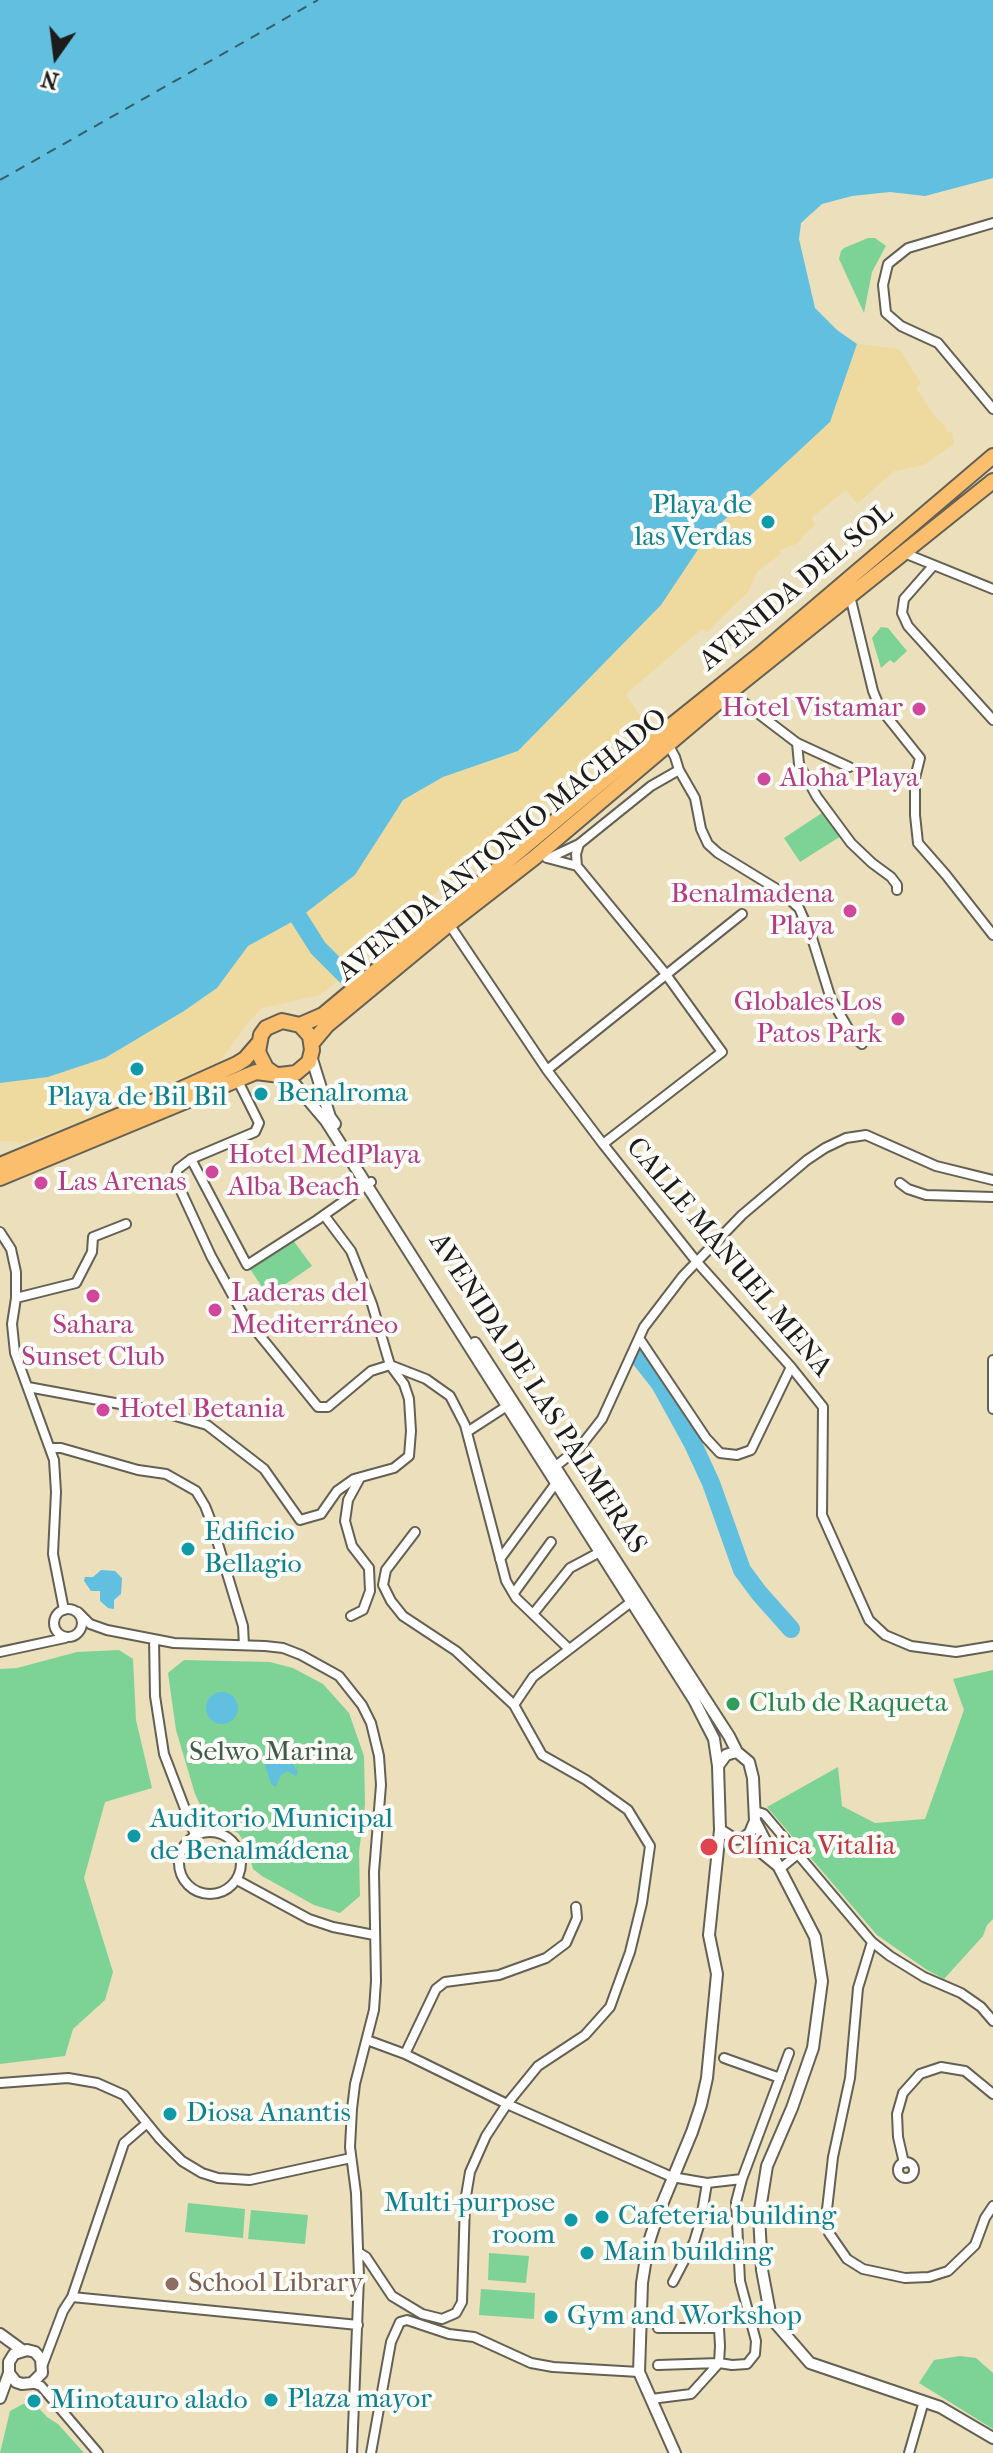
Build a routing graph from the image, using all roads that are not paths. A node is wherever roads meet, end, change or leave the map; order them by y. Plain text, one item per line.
1 (993, 223) edge
2 (993, 409) edge
3 (993, 456) edge
4 (993, 481) edge
5 (904, 553) junction
6 (933, 566) junction
7 (993, 589) edge
8 (850, 596) junction
9 (730, 692) junction
10 (993, 720) edge
11 (663, 741) junction
12 (797, 743) junction
13 (632, 757) joint
14 (849, 767) dead end
15 (679, 770) junction
16 (579, 844) junction
17 (542, 858) junction
18 (577, 866) junction
19 (897, 890) dead end
20 (742, 914) dead end
21 (449, 924) junction
22 (993, 935) edge
23 (665, 973) junction
24 (300, 1025) junction
25 (258, 1044) junction
26 (862, 1044) dead end
27 (312, 1050) junction
28 (547, 1070) junction
29 (273, 1073) junction
30 (288, 1076) junction
31 (237, 1079) junction
32 (603, 1144) junction
33 (191, 1159) junction
34 (0, 1165) edge
35 (0, 1178) edge
36 (993, 1180) edge
37 (900, 1183) dead end
38 (369, 1184) junction
39 (993, 1197) edge
40 (320, 1218) junction
41 (126, 1224) dead end
42 (0, 1232) edge
43 (696, 1261) junction
44 (16, 1298) junction
45 (639, 1338) junction
46 (993, 1360) edge
47 (390, 1365) junction
48 (791, 1367) junction
49 (28, 1387) junction
50 (507, 1406) junction
51 (993, 1409) edge
52 (467, 1432) junction
53 (51, 1448) junction
54 (552, 1469) junction
55 (360, 1477) junction
56 (556, 1483) junction
57 (415, 1532) dead end
58 (551, 1542) dead end
59 (600, 1552) junction
60 (500, 1559) junction
61 (514, 1593) junction
62 (635, 1599) junction
63 (64, 1610) junction
64 (78, 1612) junction
65 (533, 1614) junction
66 (351, 1616) dead end
67 (56, 1630) junction
68 (107, 1630) junction
69 (79, 1634) junction
70 (66, 1637) junction
71 (154, 1639) junction
72 (38, 1645) junction
73 (244, 1645) junction
74 (993, 1646) edge
75 (568, 1648) junction
76 (0, 1652) edge
77 (514, 1705) junction
78 (737, 1752) junction
79 (718, 1766) junction
80 (755, 1816) junction
81 (720, 1830) junction
82 (195, 1835) junction
83 (739, 1838) junction
84 (799, 1853) junction
85 (719, 1857) junction
86 (781, 1868) junction
87 (237, 1880) junction
88 (576, 1907) dead end
89 (374, 1935) junction
90 (872, 1942) junction
91 (993, 2021) edge
92 (367, 2040) junction
93 (789, 2053) dead end
94 (405, 2054) junction
95 (724, 2058) dead end
96 (780, 2078) junction
97 (0, 2083) edge
98 (993, 2094) edge
99 (507, 2104) junction
100 (146, 2124) junction
101 (351, 2158) junction
102 (904, 2163) dead end
103 (672, 2177) junction
104 (742, 2179) junction
105 (707, 2183) junction
106 (993, 2206) edge
107 (357, 2232) junction
108 (673, 2282) dead end
109 (72, 2297) junction
110 (358, 2325) junction
111 (658, 2328) dead end
112 (3, 2336) edge
113 (54, 2336) junction
114 (22, 2350) junction
115 (35, 2352) junction
116 (11, 2357) junction
117 (719, 2363) junction
118 (43, 2364) junction
119 (658, 2365) dead end
120 (639, 2372) junction
121 (9, 2373) junction
122 (34, 2383) junction
123 (0, 2397) edge
124 (651, 2399) junction
125 (924, 2401) junction
126 (993, 2438) edge
127 (98, 2453) edge
128 (352, 2453) edge
129 (371, 2453) edge
130 (675, 2453) edge
131 (909, 2453) edge

1 - 2 street
3 - 11 main road, AVENIDA DEL SOL
4 - 5 main road, AVENIDA DEL SOL
5 - 6 street
5 - 8 main road, AVENIDA DEL SOL
6 - 7 street
6 - 10 street
8 - 9 main road, AVENIDA DEL SOL
8 - 22 street
9 - 11 main road, AVENIDA ANTONIO MACHADO
9 - 12 street
11 - 13 main road, AVENIDA DEL SOL
11 - 15 street
11 - 17 main road, AVENIDA ANTONIO MACHADO
12 - 14 street
12 - 19 street
13 - 24 main road, AVENIDA ANTONIO MACHADO
15 - 16 street
15 - 26 street
16 - 17 street
16 - 18 street
17 - 18 street
17 - 21 main road, AVENIDA ANTONIO MACHADO
18 - 23 street
20 - 23 street
21 - 27 main road, AVENIDA ANTONIO MACHADO
21 - 28 street, CALLE MANUEL MENA
23 - 28 street
23 - 32 street
24 - 25 main road
24 - 27 main road
25 - 29 main road
25 - 34 main road
27 - 30 main road
27 - 38 street, AVENIDA DE LAS PALMERAS
28 - 32 street, CALLE MANUEL MENA
29 - 30 main road
29 - 31 main road
30 - 38 street, AVENIDA DE LAS PALMERAS
31 - 33 street
31 - 35 main road
32 - 43 street, CALLE MANUEL MENA
33 - 40 street
33 - 47 street
36 - 43 street
37 - 39 street
38 - 40 street
38 - 50 street, AVENIDA DE LAS PALMERAS
38 - 54 street, AVENIDA DE LAS PALMERAS
40 - 47 street
41 - 44 street
42 - 44 street
43 - 45 street
43 - 48 street, CALLE MANUEL MENA
44 - 49 street
45 - 48 street
45 - 54 street
46 - 51 street
47 - 52 street
47 - 55 street
48 - 74 street, CALLE MANUEL MENA
49 - 53 street
49 - 55 street
50 - 52 street
50 - 54 street, AVENIDA DE LAS PALMERAS
52 - 60 street
53 - 63 street
53 - 73 street
54 - 56 street, AVENIDA DE LAS PALMERAS
54 - 62 street, AVENIDA DE LAS PALMERAS
55 - 66 street
56 - 59 street, AVENIDA DE LAS PALMERAS
56 - 60 street
57 - 77 street
58 - 61 street
59 - 62 street, AVENIDA DE LAS PALMERAS
59 - 65 street
60 - 61 street
61 - 65 street
62 - 75 street
62 - 78 street, AVENIDA DE LAS PALMERAS
62 - 79 street, AVENIDA DE LAS PALMERAS
63 - 64 street
63 - 67 street
64 - 68 street
64 - 69 street
65 - 75 street
67 - 70 street
67 - 72 street
68 - 69 street
68 - 71 street
69 - 70 street
70 - 72 street
71 - 73 street
71 - 82 street
72 - 76 street
73 - 89 street
75 - 77 street
77 - 99 street
78 - 79 street
78 - 80 street, AVENIDA DE LAS PALMERAS
79 - 81 street, AVENIDA DE LAS PALMERAS
80 - 83 street
80 - 84 street
80 - 86 street
81 - 83 street
81 - 85 street
82 - 87 street
82 - 87 street
83 - 85 street
83 - 86 street
84 - 86 street
84 - 90 street
85 - 103 street
86 - 125 street
87 - 89 street
88 - 94 street
89 - 92 street
90 - 91 street
90 - 106 street
92 - 94 street
92 - 101 street
93 - 96 street
94 - 99 street
95 - 96 street
96 - 104 street
97 - 100 street
98 - 102 street
99 - 103 street
99 - 107 street
100 - 101 street
100 - 109 street
101 - 107 street
103 - 105 street
103 - 120 street
104 - 105 street
104 - 117 street
105 - 108 street
107 - 110 street
109 - 110 street
109 - 113 street
110 - 128 street
111 - 117 street
112 - 114 street
112 - 116 street
113 - 115 street
113 - 118 street
114 - 115 street
114 - 116 street
115 - 118 street
116 - 121 street
117 - 119 street
117 - 124 street
118 - 122 street
120 - 124 street
120 - 129 street
121 - 122 street
121 - 123 street
122 - 123 street
122 - 127 street
124 - 130 street
125 - 126 street
125 - 131 street

